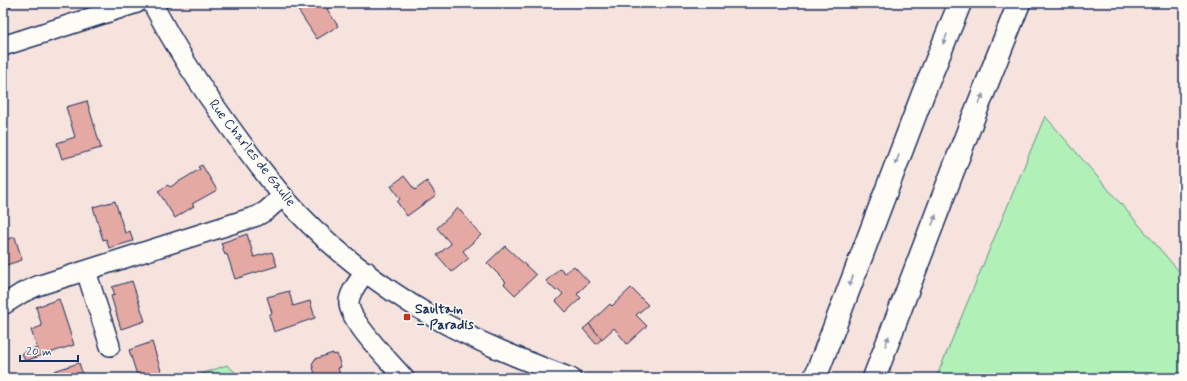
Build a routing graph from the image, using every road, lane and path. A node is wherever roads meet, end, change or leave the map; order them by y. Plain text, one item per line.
1 (137, 3) edge
2 (152, 3) edge
3 (960, 3) edge
4 (1019, 3) edge
5 (3, 46) edge
6 (283, 196) junction
7 (86, 271) junction
8 (366, 271) junction
9 (3, 305) edge
10 (110, 346) dead end
11 (404, 378) edge
12 (571, 378) edge
13 (815, 378) edge
14 (874, 378) edge

1 - 5 street
2 - 6 street, Rue Charles de Gaulle
3 -> 13 highway
14 -> 4 highway
6 - 7 street
6 - 8 street, Rue Charles de Gaulle
7 - 9 street
7 - 10 street
8 - 11 street
8 - 12 street, Rue Charles de Gaulle

